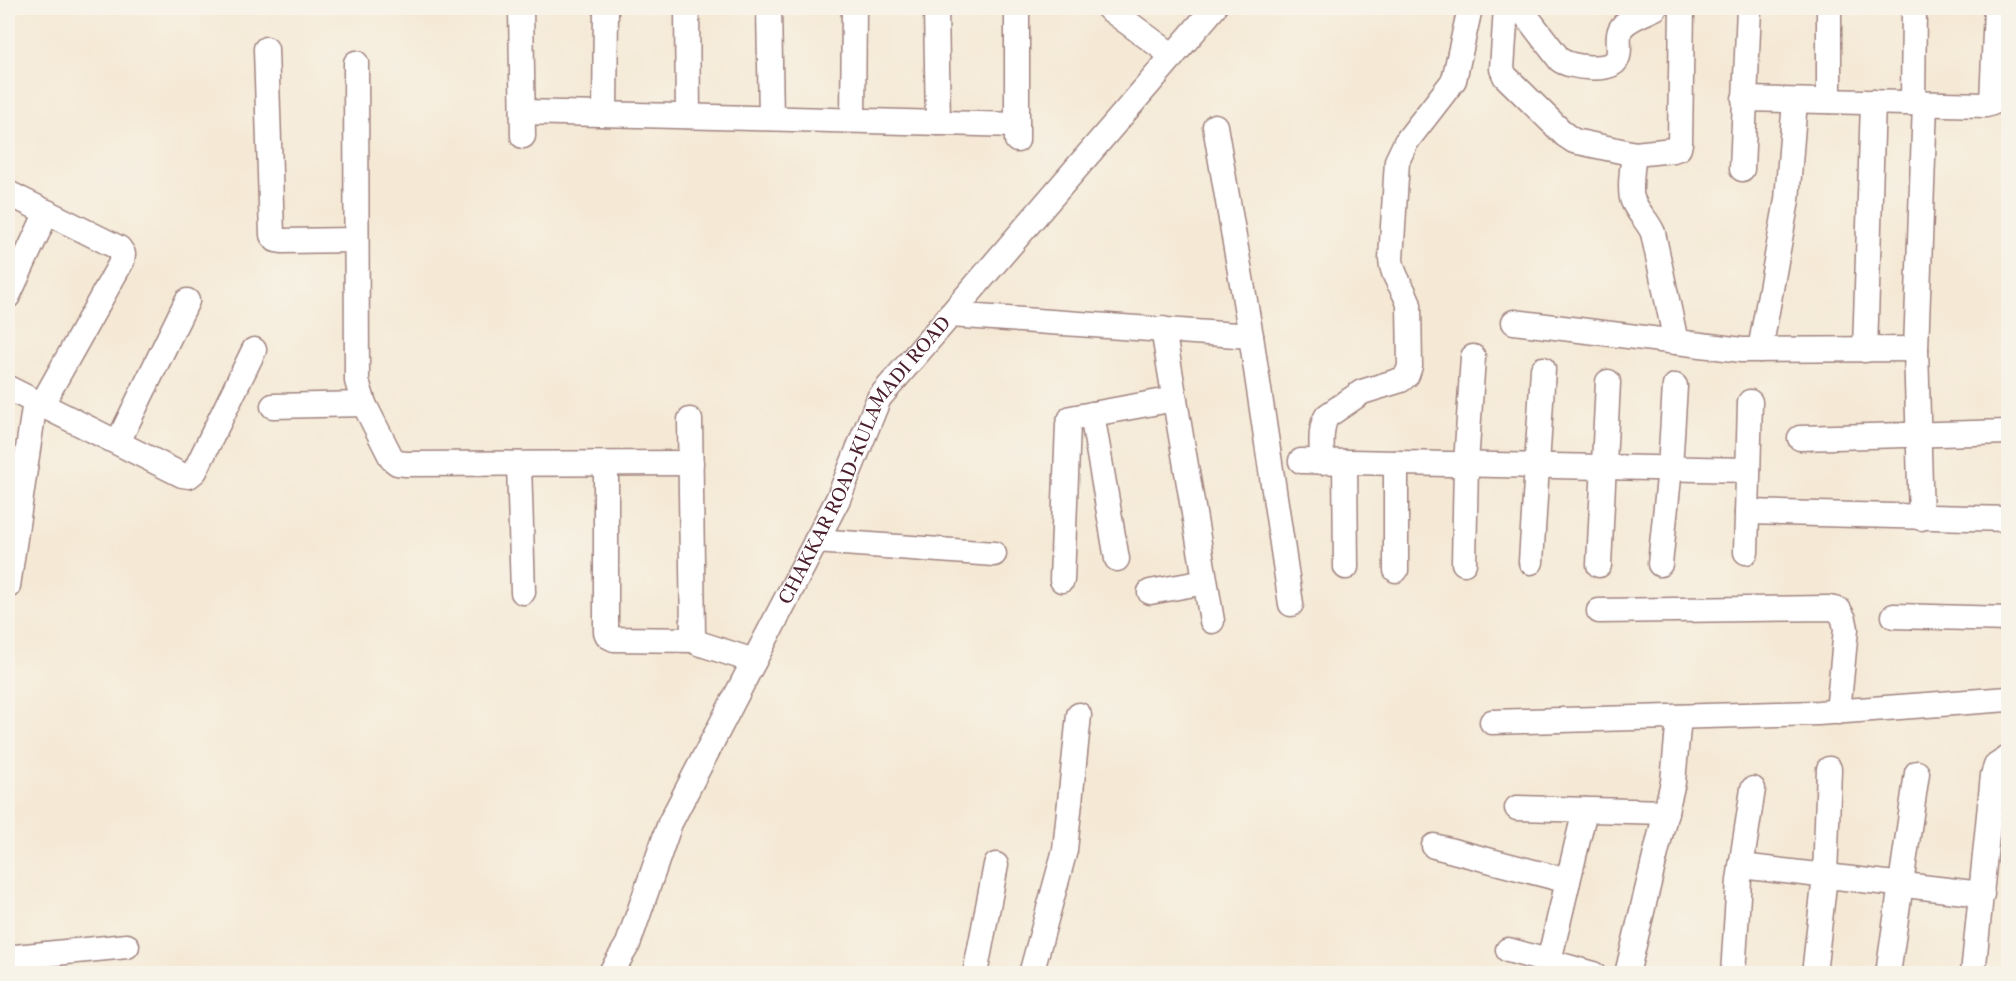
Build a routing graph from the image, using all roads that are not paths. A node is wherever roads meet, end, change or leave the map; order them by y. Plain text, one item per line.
1 (521, 8) edge
2 (606, 8) edge
3 (687, 8) edge
4 (769, 8) edge
5 (854, 8) edge
6 (936, 8) edge
7 (1017, 8) edge
8 (1108, 8) edge
9 (1214, 8) edge
10 (1470, 8) edge
11 (1506, 8) edge
12 (1520, 8) edge
13 (1655, 8) edge
14 (1682, 8) edge
15 (1749, 8) edge
16 (1829, 8) edge
17 (1914, 8) edge
18 (1996, 8) edge
19 (266, 49) dead end
20 (1173, 56) junction
21 (356, 63) dead end
22 (1744, 99) junction
23 (1795, 101) junction
24 (1829, 101) junction
25 (1873, 102) junction
26 (1919, 103) junction
27 (523, 112) junction
28 (605, 114) junction
29 (688, 116) junction
30 (771, 118) junction
31 (853, 120) junction
32 (938, 123) junction
33 (1215, 126) dead end
34 (523, 136) dead end
35 (1635, 154) junction
36 (1742, 169) dead end
37 (8, 193) edge
38 (47, 212) junction
39 (356, 240) junction
40 (8, 296) edge
41 (187, 301) dead end
42 (950, 315) junction
43 (1514, 322) dead end
44 (1163, 329) junction
45 (1251, 336) junction
46 (1676, 342) junction
47 (254, 350) dead end
48 (1760, 350) junction
49 (1865, 350) junction
50 (1916, 350) junction
51 (1473, 357) dead end
52 (1543, 369) dead end
53 (1608, 382) dead end
54 (1675, 386) dead end
55 (8, 388) edge
56 (1174, 399) junction
57 (1750, 402) dead end
58 (38, 403) junction
59 (364, 404) junction
60 (273, 406) dead end
61 (1092, 414) junction
62 (690, 420) dead end
63 (2008, 432) edge
64 (1918, 434) junction
65 (1800, 438) dead end
66 (118, 442) junction
67 (1346, 462) junction
68 (691, 463) junction
69 (1396, 463) junction
70 (519, 464) junction
71 (606, 464) junction
72 (1466, 464) junction
73 (1537, 466) junction
74 (1604, 467) junction
75 (1670, 468) junction
76 (1748, 470) junction
77 (1747, 513) junction
78 (1921, 518) junction
79 (2008, 519) edge
80 (816, 541) junction
81 (1746, 552) dead end
82 (994, 554) dead end
83 (1117, 559) dead end
84 (1531, 562) dead end
85 (1464, 563) dead end
86 (1660, 564) dead end
87 (1599, 566) dead end
88 (1346, 567) dead end
89 (1396, 570) dead end
90 (1062, 580) dead end
91 (1205, 582) junction
92 (8, 585) edge
93 (523, 592) dead end
94 (1150, 592) dead end
95 (1292, 604) dead end
96 (1599, 611) dead end
97 (1894, 616) dead end
98 (2008, 620) edge
99 (1212, 621) dead end
100 (694, 640) junction
101 (754, 661) junction
102 (2008, 699) edge
103 (1838, 712) junction
104 (1079, 715) dead end
105 (1680, 717) junction
106 (1492, 722) dead end
107 (2008, 758) edge
108 (1829, 769) dead end
109 (1917, 773) dead end
110 (1992, 781) junction
111 (1753, 789) dead end
112 (2008, 807) edge
113 (1517, 808) dead end
114 (1585, 810) junction
115 (1666, 813) junction
116 (1434, 846) dead end
117 (996, 865) dead end
118 (1741, 866) junction
119 (1825, 876) junction
120 (1568, 881) junction
121 (1900, 885) junction
122 (1982, 894) junction
123 (127, 946) dead end
124 (1508, 950) dead end
125 (8, 961) edge
126 (1549, 961) junction
127 (610, 973) edge
128 (975, 974) edge
129 (1031, 974) edge
130 (1593, 974) edge
131 (1627, 974) edge
132 (1732, 974) edge
133 (1814, 974) edge
134 (1888, 974) edge
135 (1973, 974) edge

1 - 27 street
2 - 28 street
3 - 29 street
4 - 30 street
5 - 31 street
6 - 32 street
7 - 32 street
8 - 20 street
9 - 20 street, CHAKKAR ROAD-KULAMADI ROAD
10 - 67 street
11 - 35 street
12 - 13 street
14 - 35 street
15 - 22 street
16 - 24 street
17 - 26 street
18 - 26 street
19 - 39 street
20 - 42 street, CHAKKAR ROAD-KULAMADI ROAD
21 - 39 street
22 - 23 street
22 - 36 street
23 - 24 street
23 - 48 street
24 - 25 street
25 - 26 street
25 - 49 street
26 - 50 street
27 - 28 street
27 - 34 street
28 - 29 street
29 - 30 street
30 - 31 street
31 - 32 street
33 - 45 street
35 - 46 street
37 - 38 street
38 - 40 street
38 - 58 street
39 - 59 street
41 - 66 street
42 - 44 street
42 - 80 street, CHAKKAR ROAD-KULAMADI ROAD
43 - 46 street
44 - 45 street
44 - 56 street
45 - 95 street
46 - 48 street
47 - 66 street
48 - 49 street
49 - 50 street
50 - 64 street
51 - 72 street
52 - 73 street
53 - 74 street
54 - 75 street
55 - 58 street
56 - 61 street
56 - 91 street
57 - 76 street
58 - 66 street
58 - 92 street
59 - 60 street
59 - 70 street
61 - 83 street
61 - 90 street
62 - 68 street
63 - 64 street
64 - 65 street
64 - 78 street
67 - 69 street
67 - 88 street
68 - 71 street
68 - 100 street
69 - 72 street
69 - 89 street
70 - 71 street
70 - 93 street
71 - 100 street
72 - 73 street
72 - 85 street
73 - 74 street
73 - 84 street
74 - 75 street
74 - 87 street
75 - 76 street
75 - 86 street
76 - 77 street
77 - 78 street
77 - 81 street
78 - 79 street
80 - 82 street
80 - 101 street, CHAKKAR ROAD-KULAMADI ROAD
91 - 94 street
91 - 99 street
96 - 103 street
97 - 98 street
100 - 101 street
101 - 127 street, CHAKKAR ROAD-KULAMADI ROAD
102 - 103 street
103 - 105 street
104 - 129 street
105 - 106 street
105 - 115 street
107 - 110 street
108 - 119 street
109 - 121 street
110 - 112 street
110 - 122 street
111 - 118 street
113 - 114 street
114 - 115 street
114 - 120 street
115 - 131 street
116 - 120 street
117 - 128 street
118 - 119 street
118 - 132 street
119 - 121 street
119 - 133 street
120 - 126 street
121 - 122 street
121 - 134 street
122 - 135 street
123 - 125 street
124 - 126 street
126 - 130 street

